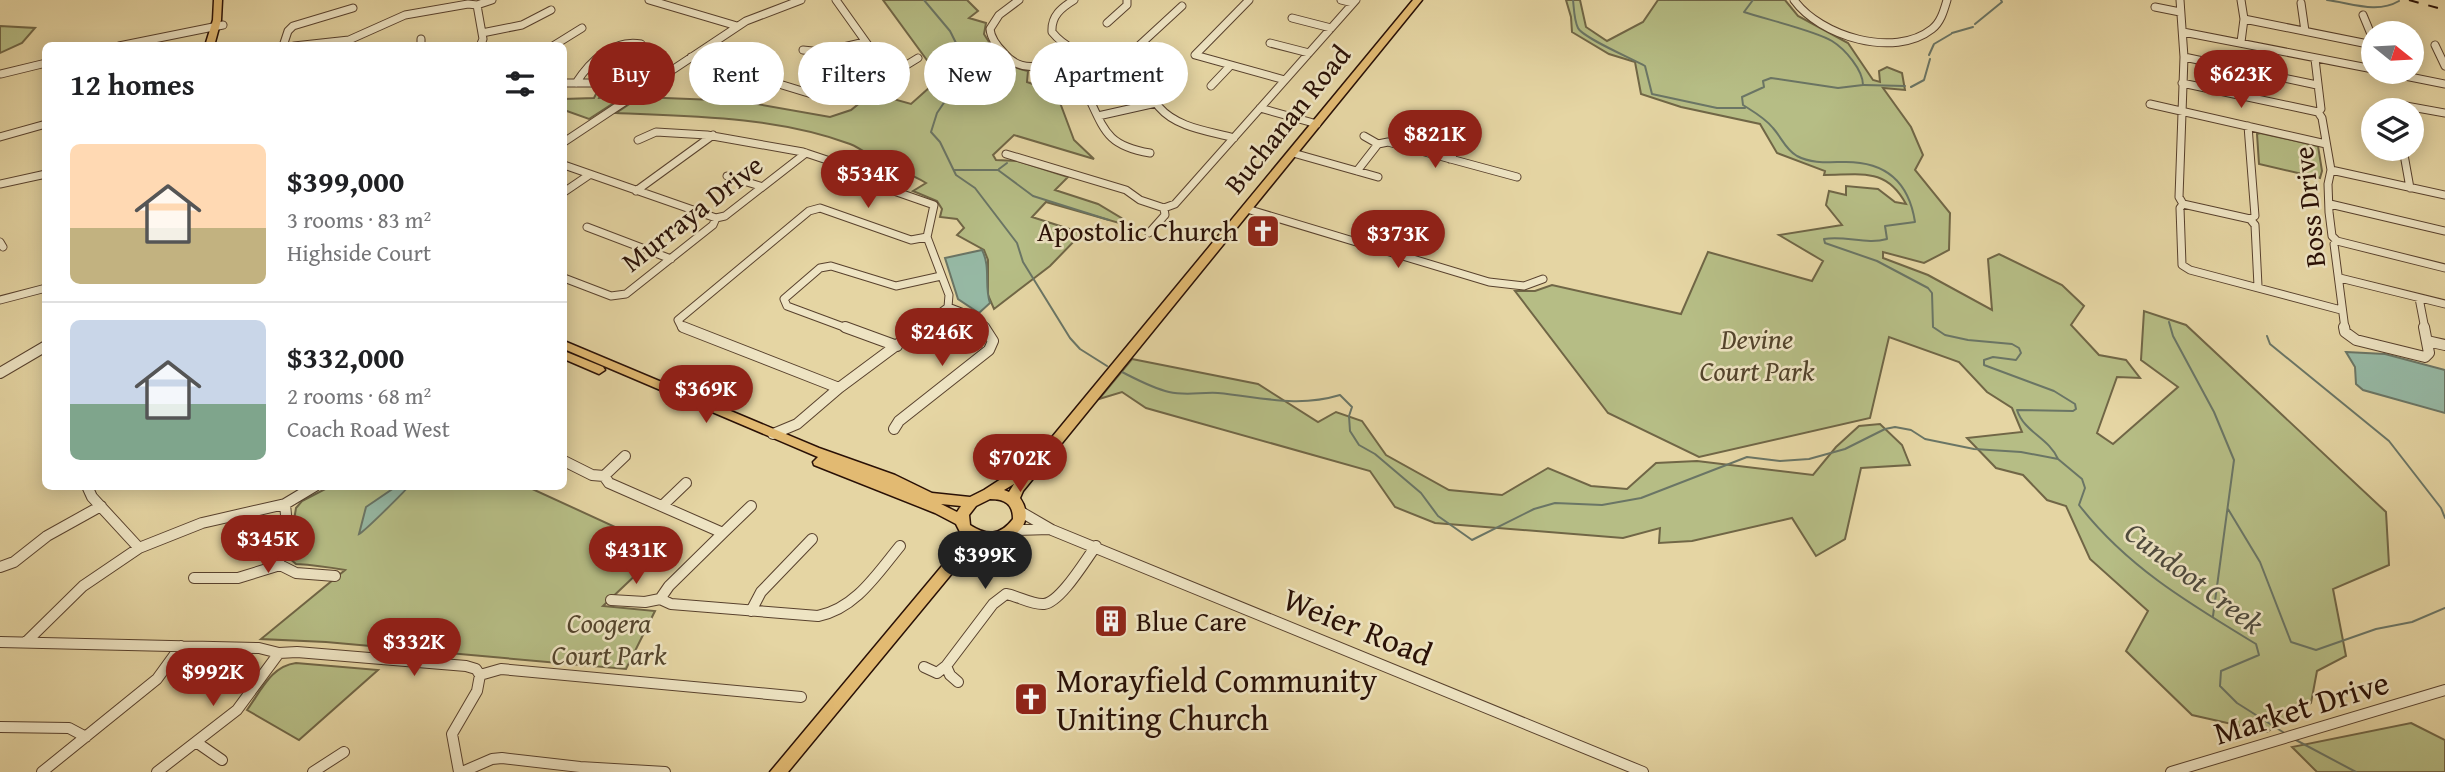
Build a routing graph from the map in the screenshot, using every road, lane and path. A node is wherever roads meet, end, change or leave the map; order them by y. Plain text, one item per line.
1 (218, 0) edge
2 (225, 0) edge
3 (492, 0) edge
4 (649, 0) edge
5 (836, 0) edge
6 (1019, 0) edge
7 (1073, 0) edge
8 (1127, 0) edge
9 (1249, 0) edge
10 (1341, 0) edge
11 (1418, 0) edge
12 (1794, 0) edge
13 (1947, 0) edge
14 (2180, 0) edge
15 (2241, 0) edge
16 (796, 1) edge
17 (477, 2) edge
18 (1354, 2) edge
19 (2301, 3) dead end
20 (1182, 6) dead end
21 (2155, 7) dead end
22 (353, 8) dead end
23 (544, 12) dead end
24 (2180, 12) junction
25 (2363, 15) dead end
26 (1292, 18) dead end
27 (2244, 19) junction
28 (2366, 21) edge
29 (1107, 23) dead end
30 (219, 26) junction
31 (737, 26) junction
32 (592, 27) dead end
33 (1331, 27) junction
34 (2305, 31) junction
35 (2183, 32) junction
36 (482, 33) junction
37 (139, 42) edge
38 (211, 42) edge
39 (217, 42) edge
40 (284, 42) edge
41 (337, 42) edge
42 (481, 42) edge
43 (559, 42) edge
44 (713, 42) edge
45 (865, 42) edge
46 (1062, 42) edge
47 (1143, 42) edge
48 (2241, 42) junction
49 (1270, 43) dead end
50 (2361, 43) edge
51 (2435, 45) dead end
52 (1309, 53) junction
53 (2184, 57) junction
54 (689, 58) edge
55 (918, 58) dead end
56 (2315, 59) junction
57 (910, 62) edge
58 (42, 64) edge
59 (588, 66) edge
60 (1230, 66) junction
61 (2445, 66) edge
62 (1030, 67) edge
63 (2361, 67) edge
64 (1, 74) edge
65 (1284, 80) junction
66 (2424, 80) edge
67 (567, 83) edge
68 (576, 83) junction
69 (588, 83) edge
70 (2182, 83) junction
71 (2445, 84) edge
72 (2317, 85) junction
73 (1211, 86) dead end
74 (2150, 104) dead end
75 (1092, 105) edge
76 (1147, 105) edge
77 (1158, 105) edge
78 (1260, 108) junction
79 (2424, 108) edge
80 (2182, 111) junction
81 (2318, 113) junction
82 (2445, 113) edge
83 (1098, 116) junction
84 (1317, 124) junction
85 (42, 125) edge
86 (2248, 126) junction
87 (713, 135) junction
88 (1364, 136) dead end
89 (0, 137) edge
90 (1234, 138) junction
91 (567, 140) edge
92 (638, 140) dead end
93 (1378, 144) junction
94 (2326, 144) junction
95 (1460, 145) dead end
96 (806, 153) junction
97 (1150, 153) dead end
98 (1293, 153) junction
99 (1006, 154) dead end
100 (1450, 159) junction
101 (2405, 161) edge
102 (567, 166) edge
103 (2331, 170) junction
104 (1357, 171) junction
105 (42, 175) edge
106 (589, 175) junction
107 (727, 176) dead end
108 (1378, 177) dead end
109 (1517, 177) dead end
110 (0, 184) edge
111 (760, 186) junction
112 (2410, 188) junction
113 (567, 190) edge
114 (636, 191) junction
115 (2445, 195) edge
116 (2183, 204) junction
117 (2330, 204) junction
118 (1164, 208) junction
119 (1247, 209) junction
120 (716, 218) junction
121 (2250, 219) junction
122 (587, 227) dead end
123 (2445, 231) edge
124 (1149, 233) dead end
125 (927, 237) junction
126 (2337, 241) junction
127 (671, 259) junction
128 (2445, 268) edge
129 (941, 276) junction
130 (2340, 278) junction
131 (567, 279) edge
132 (1543, 279) dead end
133 (2258, 286) junction
134 (42, 289) edge
135 (2419, 298) junction
136 (0, 300) edge
137 (2445, 304) edge
138 (948, 307) junction
139 (2341, 310) junction
140 (2427, 341) junction
141 (2445, 345) edge
142 (567, 346) edge
143 (897, 346) junction
144 (42, 347) edge
145 (567, 356) edge
146 (2, 369) edge
147 (839, 388) junction
148 (1087, 401) junction
149 (797, 424) junction
150 (894, 429) dead end
151 (773, 435) junction
152 (791, 442) junction
153 (625, 456) dead end
154 (567, 462) edge
155 (604, 476) junction
156 (686, 483) dead end
157 (88, 490) edge
158 (308, 490) edge
159 (989, 494) junction
160 (1013, 499) junction
161 (971, 502) junction
162 (285, 504) junction
163 (101, 506) junction
164 (662, 506) junction
165 (751, 506) dead end
166 (1021, 512) junction
167 (964, 526) junction
168 (1012, 530) junction
169 (1052, 530) junction
170 (723, 533) junction
171 (812, 538) dead end
172 (987, 539) junction
173 (900, 546) dead end
174 (1096, 546) junction
175 (139, 548) junction
176 (952, 564) junction
177 (280, 565) junction
178 (0, 567) edge
179 (335, 576) dead end
180 (194, 578) dead end
181 (660, 599) junction
182 (611, 600) dead end
183 (751, 611) junction
184 (0, 642) edge
185 (26, 642) junction
186 (181, 646) junction
187 (279, 653) junction
188 (946, 666) junction
189 (924, 667) dead end
190 (480, 675) junction
191 (958, 682) dead end
192 (2445, 691) edge
193 (801, 697) dead end
194 (0, 727) edge
195 (86, 737) junction
196 (196, 742) junction
197 (344, 752) dead end
198 (222, 760) dead end
199 (42, 772) edge
200 (157, 772) edge
201 (313, 772) edge
202 (460, 772) edge
203 (664, 772) edge
204 (778, 772) edge
205 (1643, 772) edge
206 (2171, 772) edge

1 - 30 main road
2 - 30 main road
3 - 17 street
4 - 31 street
5 - 45 street
6 - 62 street
7 - 46 street
8 - 29 street
9 - 60 street
10 - 18 street
11 - 84 main road, Buchanan Road
12 - 13 street
14 - 24 street
15 - 27 street
16 - 31 street
17 - 36 street
17 - 41 street
18 - 33 street
19 - 34 street
20 - 47 street
21 - 24 street
22 - 40 street
23 - 36 street
24 - 35 street
25 - 28 street
26 - 33 street
27 - 34 street
27 - 48 street
30 - 37 street
30 - 38 main road
30 - 39 main road
31 - 44 street
32 - 43 street
33 - 52 street
34 - 50 street
35 - 48 street
35 - 53 street
36 - 42 street
48 - 56 street
49 - 52 street
51 - 61 street
52 - 65 street
53 - 70 street
53 - 72 street
54 - 91 street
55 - 57 street
56 - 63 street
56 - 72 street, Boss Drive
58 - 64 street
59 - 68 street
60 - 65 street
60 - 73 street
65 - 78 street
66 - 71 street
67 - 68 street
68 - 69 street
70 - 80 street
70 - 81 street
72 - 81 street, Boss Drive
74 - 80 street
75 - 83 street
76 - 83 street
77 - 90 street
78 - 84 street
78 - 90 street
79 - 82 street
80 - 86 street
80 - 116 street
81 - 94 street, Boss Drive
83 - 97 street
84 - 98 main road, Buchanan Road
85 - 89 street
86 - 94 street
86 - 121 street
87 - 92 street
87 - 96 street
87 - 114 street
88 - 93 street
90 - 118 street
93 - 100 street
93 - 104 street
94 - 103 street, Boss Drive
95 - 100 street
96 - 111 street, Murraya Drive
96 - 125 street
98 - 104 street
98 - 119 main road, Buchanan Road
99 - 118 street
100 - 109 street
101 - 112 street
102 - 106 street
103 - 112 street
103 - 117 street, Boss Drive
104 - 108 street
105 - 110 street
106 - 113 street
106 - 114 street
107 - 111 street
111 - 120 street, Murraya Drive
112 - 115 street
114 - 120 street
116 - 121 street
116 - 133 street
117 - 123 street
117 - 126 street, Boss Drive
118 - 124 street
119 - 132 street
119 - 148 main road, Buchanan Road
120 - 127 street, Murraya Drive
121 - 133 street
122 - 127 street
125 - 129 street
125 - 147 street
126 - 128 street
126 - 130 street, Boss Drive
127 - 131 street, Murraya Drive
129 - 138 street
129 - 143 street
130 - 135 street
130 - 139 street, Boss Drive
133 - 139 street
134 - 136 street
135 - 137 street
135 - 140 street
138 - 143 street
138 - 150 street
139 - 140 street
140 - 141 street
142 - 151 main road
143 - 147 street
144 - 146 street
145 - 167 main road
147 - 149 street
148 - 159 main road, Buchanan Road
148 - 160 main road, Buchanan Road
149 - 151 street
149 - 152 street
151 - 152 main road
152 - 161 main road
153 - 155 street
154 - 155 street
155 - 164 street
156 - 164 street
157 - 163 street
158 - 162 street
159 - 160 main road
159 - 161 main road
160 - 166 main road
161 - 167 main road
162 - 175 street
162 - 177 street
163 - 175 street
163 - 178 street
164 - 170 street
165 - 170 street
166 - 168 main road
166 - 169 street, Weier Road
167 - 172 main road
167 - 176 main road
168 - 169 street, Weier Road
168 - 172 main road
169 - 174 street, Weier Road
170 - 181 street
171 - 183 street
172 - 176 main road
173 - 183 street
174 - 188 street
174 - 205 street, Weier Road
175 - 185 street
176 - 204 main road
177 - 179 street
177 - 180 street
181 - 182 street
181 - 183 street
184 - 185 street
185 - 186 street
186 - 187 street
186 - 195 street
187 - 190 street
187 - 196 street
188 - 189 street
188 - 191 street
190 - 193 street
190 - 202 street
192 - 206 street, Market Drive
194 - 195 street
195 - 199 street
196 - 198 street
196 - 200 street
197 - 201 street
202 - 203 street

